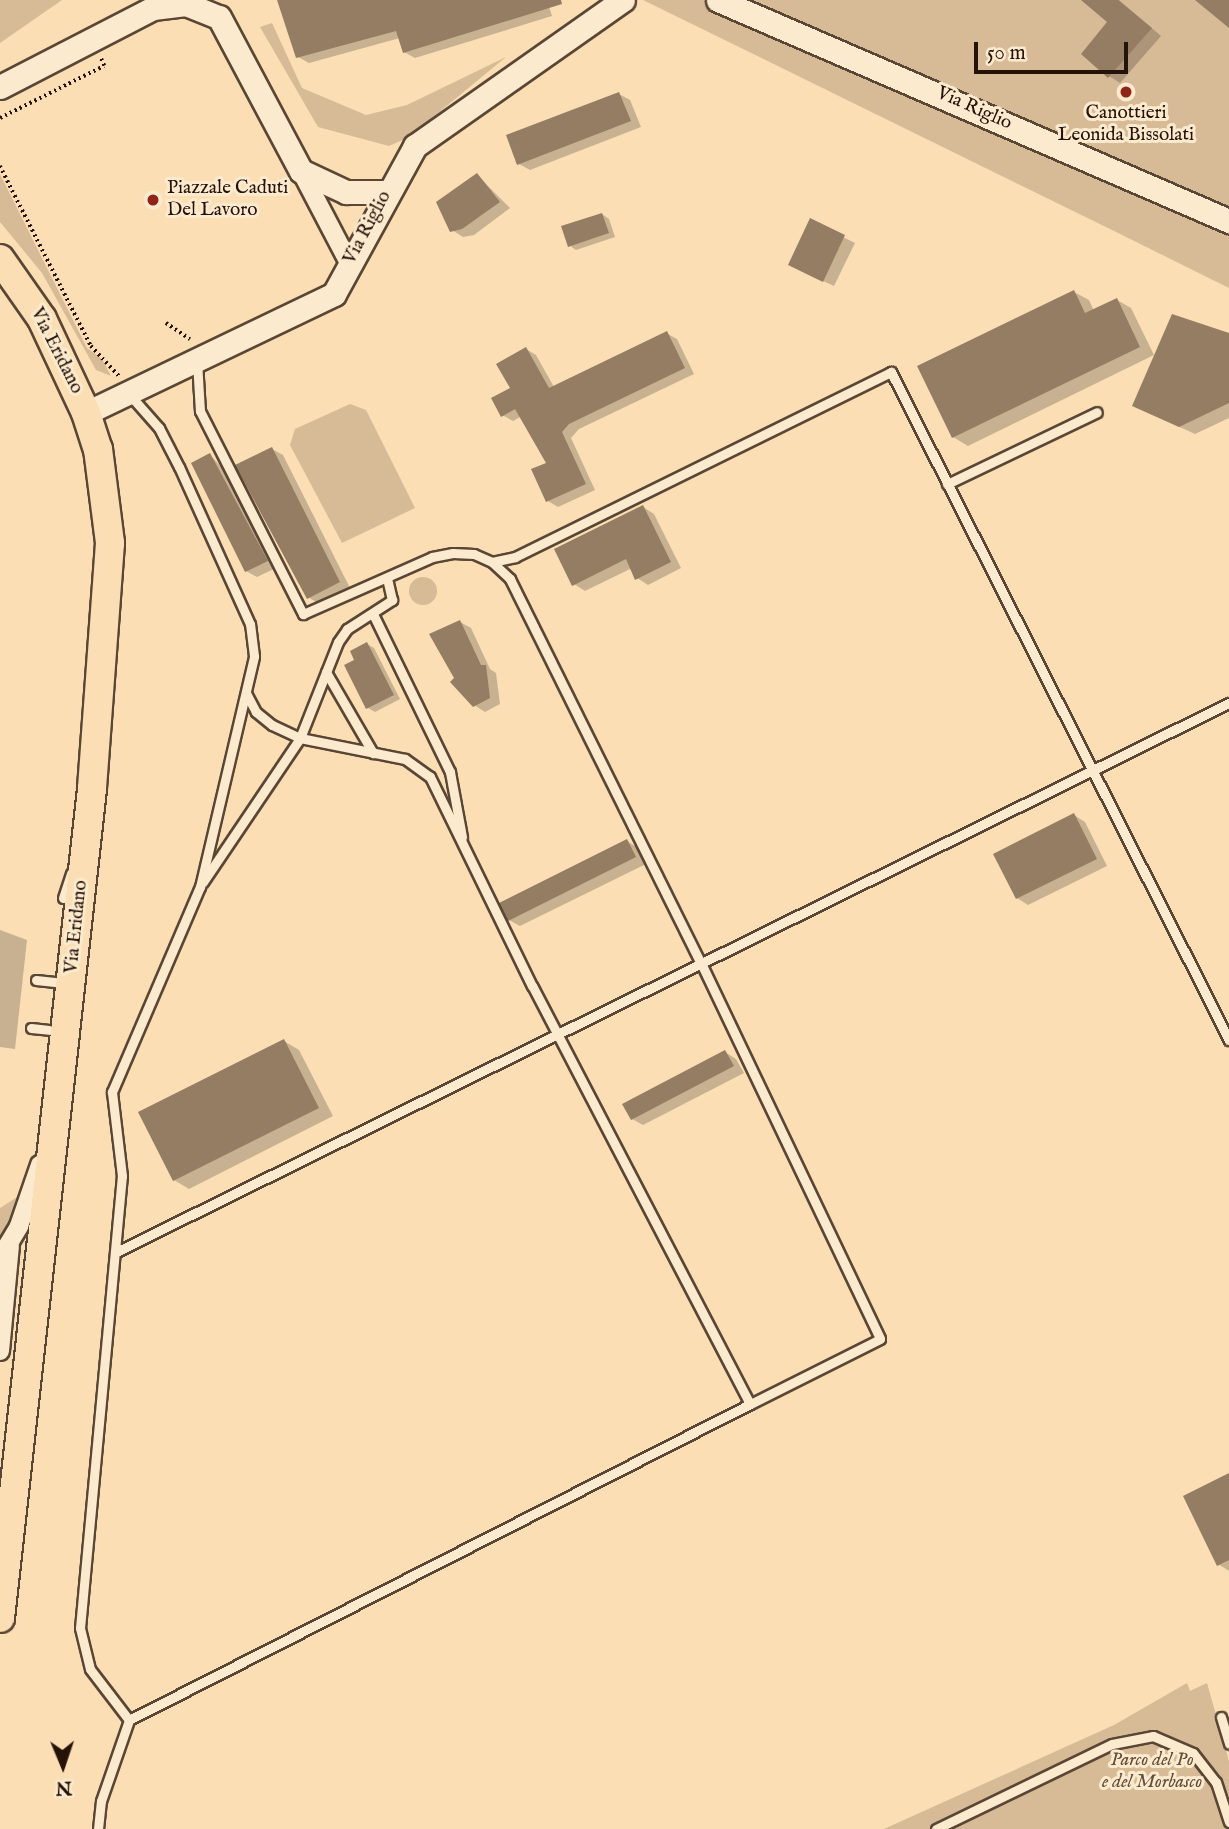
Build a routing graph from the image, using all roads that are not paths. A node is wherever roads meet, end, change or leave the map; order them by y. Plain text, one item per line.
1 (622, 0) edge
2 (718, 0) edge
3 (217, 8) edge
4 (0, 87) edge
5 (301, 171) junction
6 (386, 192) junction
7 (1229, 221) edge
8 (0, 259) edge
9 (349, 262) junction
10 (198, 359) junction
11 (127, 393) junction
12 (1097, 412) dead end
13 (86, 413) junction
14 (947, 484) junction
15 (492, 562) junction
16 (387, 578) junction
17 (373, 614) junction
18 (326, 672) junction
19 (246, 693) junction
20 (1229, 703) edge
21 (300, 738) junction
22 (373, 753) junction
23 (1092, 771) junction
24 (86, 843) junction
25 (464, 849) junction
26 (200, 887) junction
27 (63, 898) dead end
28 (701, 963) junction
29 (36, 980) dead end
30 (55, 982) dead end
31 (31, 1028) dead end
32 (49, 1030) dead end
33 (559, 1033) junction
34 (1229, 1040) edge
35 (60, 1089) junction
36 (5, 1250) edge
37 (116, 1252) junction
38 (0, 1351) edge
39 (750, 1404) junction
40 (0, 1618) edge
41 (1221, 1717) dead end
42 (129, 1720) junction
43 (1229, 1744) edge
44 (1229, 1822) edge
45 (98, 1829) edge
46 (936, 1829) edge

1 - 6 street, Via Riglio
2 - 7 street, Via Riglio
3 - 4 street
3 - 5 street
5 - 6 street
5 - 9 street
6 - 9 street, Via Riglio
8 - 13 main road, Via Eridano
9 - 10 street, Via Riglio
10 - 11 street, Via Riglio
10 - 16 lane
11 - 13 street, Via Riglio
11 - 19 lane
12 - 14 lane
13 - 24 main road, Via Eridano
14 - 15 lane
14 - 23 lane
15 - 16 lane
15 - 28 lane
16 - 17 lane
17 - 18 lane
17 - 25 lane
18 - 21 lane
18 - 22 lane
19 - 21 lane
19 - 26 lane
20 - 23 lane
21 - 22 lane
21 - 26 lane
22 - 25 lane
23 - 28 lane
23 - 34 lane
24 - 27 lane
24 - 35 main road, Via Eridano
25 - 33 lane
26 - 37 lane
28 - 33 lane
28 - 39 lane
29 - 30 lane
31 - 32 lane
33 - 37 lane
33 - 39 lane
35 - 36 street
35 - 40 main road, Via Eridano
36 - 38 street
37 - 42 lane
39 - 42 lane
41 - 43 lane
42 - 45 lane
44 - 46 lane

